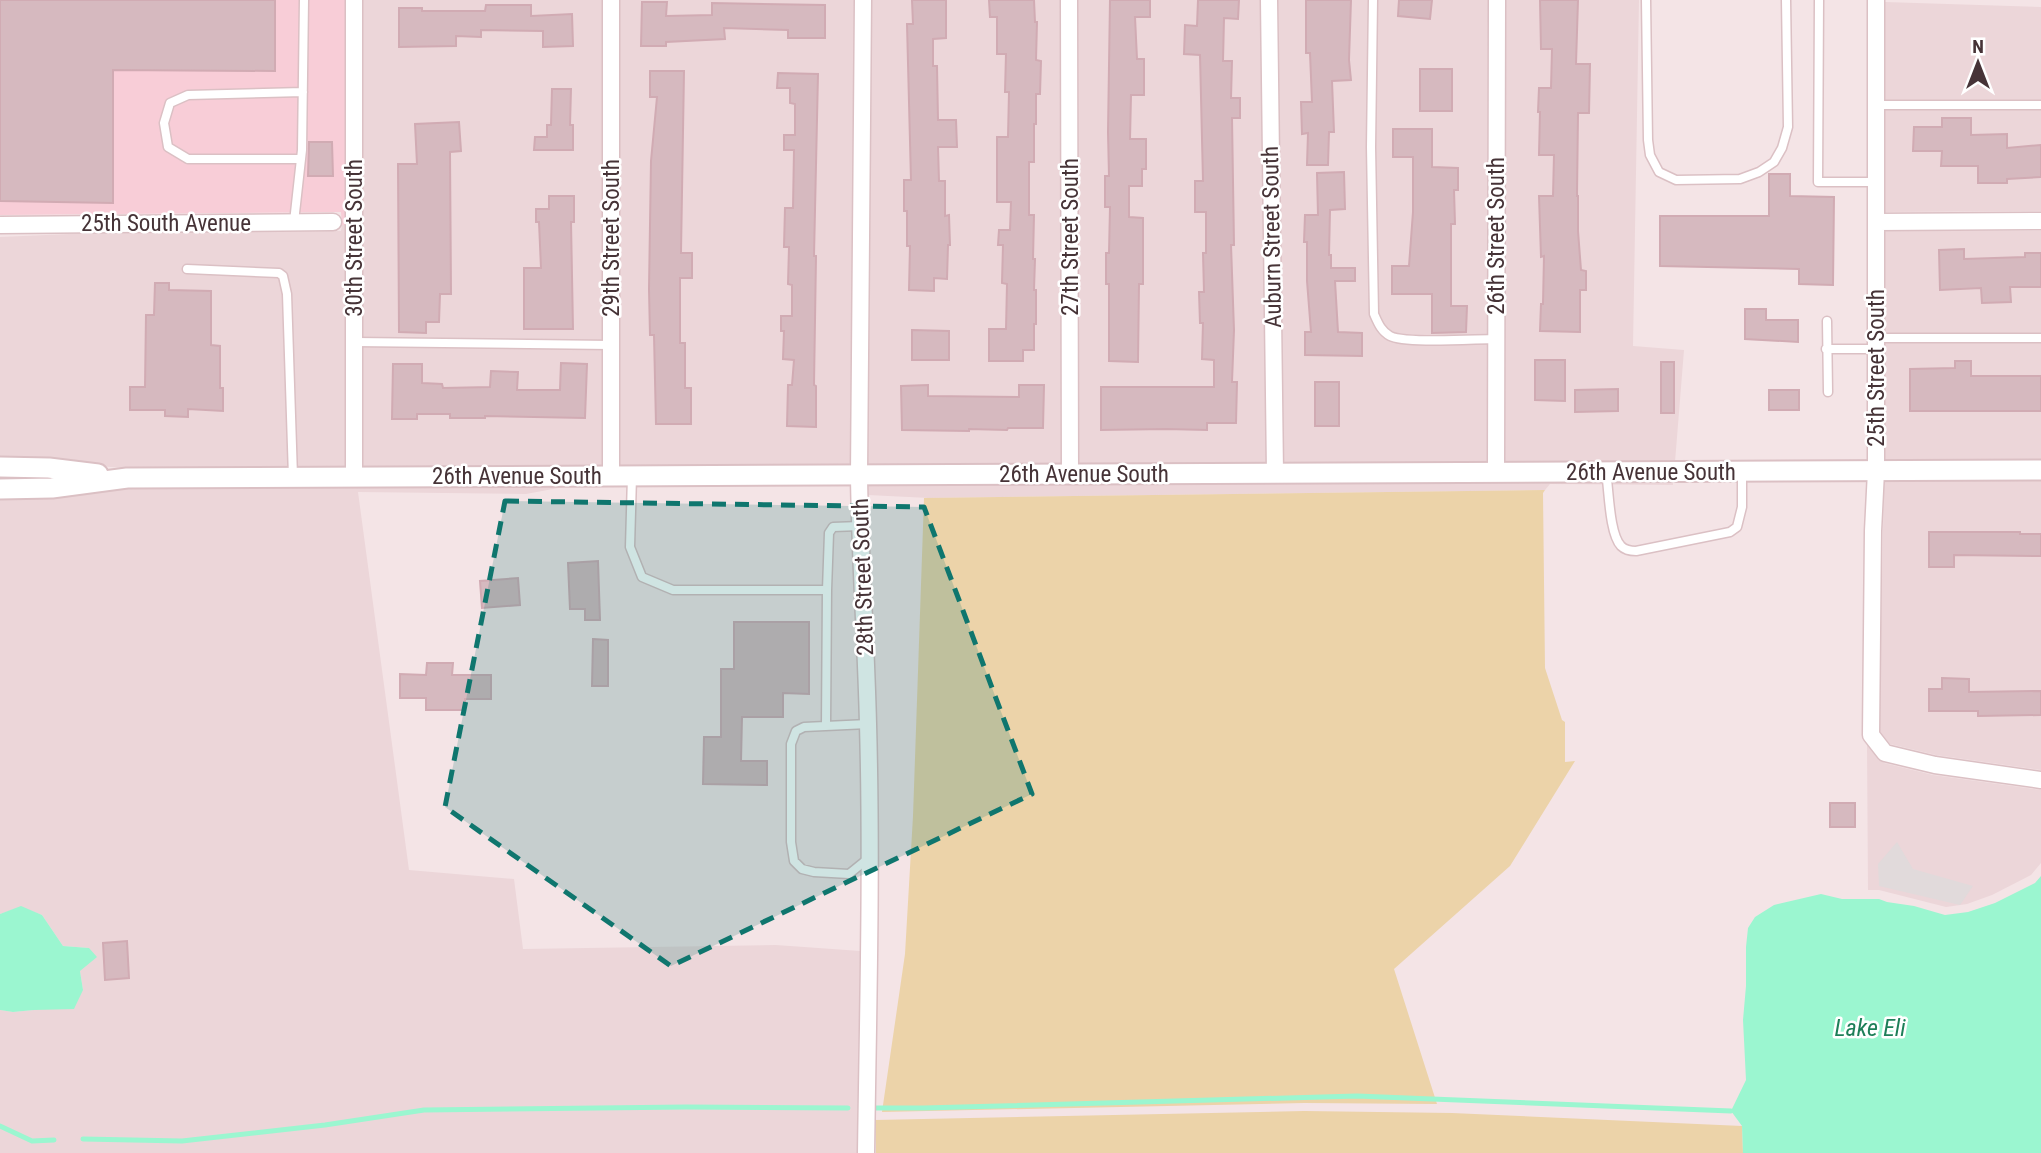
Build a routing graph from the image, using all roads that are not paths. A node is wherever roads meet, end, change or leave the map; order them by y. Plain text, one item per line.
1 (304, 0) edge
2 (354, 0) edge
3 (611, 0) edge
4 (863, 0) edge
5 (1069, 0) edge
6 (1269, 0) edge
7 (1373, 0) edge
8 (1497, 0) edge
9 (1646, 0) edge
10 (1786, 0) edge
11 (1819, 0) edge
12 (1876, 0) edge
13 (303, 92) junction
14 (1876, 105) junction
15 (2041, 105) edge
16 (302, 159) junction
17 (1876, 182) junction
18 (2041, 221) edge
19 (294, 222) junction
20 (333, 222) dead end
21 (1876, 222) junction
22 (0, 225) edge
23 (187, 269) dead end
24 (1827, 321) dead end
25 (2041, 338) edge
26 (1496, 339) junction
27 (355, 342) junction
28 (1876, 344) junction
29 (611, 345) junction
30 (1826, 349) junction
31 (1828, 393) dead end
32 (0, 467) edge
33 (2041, 470) edge
34 (1742, 471) junction
35 (1876, 471) junction
36 (1496, 472) junction
37 (1606, 472) junction
38 (1275, 473) junction
39 (1070, 474) junction
40 (859, 475) junction
41 (611, 476) junction
42 (632, 476) junction
43 (293, 477) junction
44 (355, 477) junction
45 (127, 478) junction
46 (0, 489) edge
47 (860, 526) junction
48 (827, 590) junction
49 (868, 724) junction
50 (826, 726) junction
51 (2041, 780) edge
52 (870, 857) junction
53 (866, 1153) edge

1 - 13 lane
2 - 27 street, 30th Street South
3 - 29 street, 29th Street South
4 - 40 street, 28th Street South
5 - 39 street, 27th Street South
6 - 38 street, Auburn Street South
7 - 26 lane
8 - 26 street, 26th Street South
9 - 10 lane
11 - 17 lane
12 - 14 street, 25th Street South
13 - 16 lane
13 - 16 lane
14 - 15 lane
14 - 17 street, 25th Street South
16 - 19 lane
17 - 21 street, 25th Street South
18 - 21 street
19 - 20 street, 25th South Avenue
19 - 22 street, 25th South Avenue
21 - 28 street, 25th Street South
23 - 43 lane
24 - 30 lane
25 - 28 lane
26 - 36 street, 26th Street South
27 - 29 lane
27 - 44 street, 30th Street South
28 - 30 lane
28 - 35 street, 25th Street South
29 - 41 street, 29th Street South
30 - 31 lane
32 - 45 street, 26th Avenue South
33 - 35 street, 26th Avenue South
34 - 35 street, 26th Avenue South
34 - 37 street, 26th Avenue South
34 - 37 lane
35 - 51 street, 25th Street South
36 - 37 street, 26th Avenue South
36 - 38 street, 26th Avenue South
38 - 39 street, 26th Avenue South
39 - 40 street, 26th Avenue South
40 - 42 street, 26th Avenue South
40 - 47 street, 28th Street South
41 - 42 street, 26th Avenue South
41 - 44 street, 26th Avenue South
42 - 48 lane
43 - 44 street, 26th Avenue South
43 - 45 street, 26th Avenue South
45 - 46 street, 26th Avenue South
47 - 48 lane
47 - 49 street, 28th Street South
48 - 50 lane
49 - 50 lane
49 - 52 street, 28th Street South
50 - 52 lane
52 - 53 street, 28th Street South

